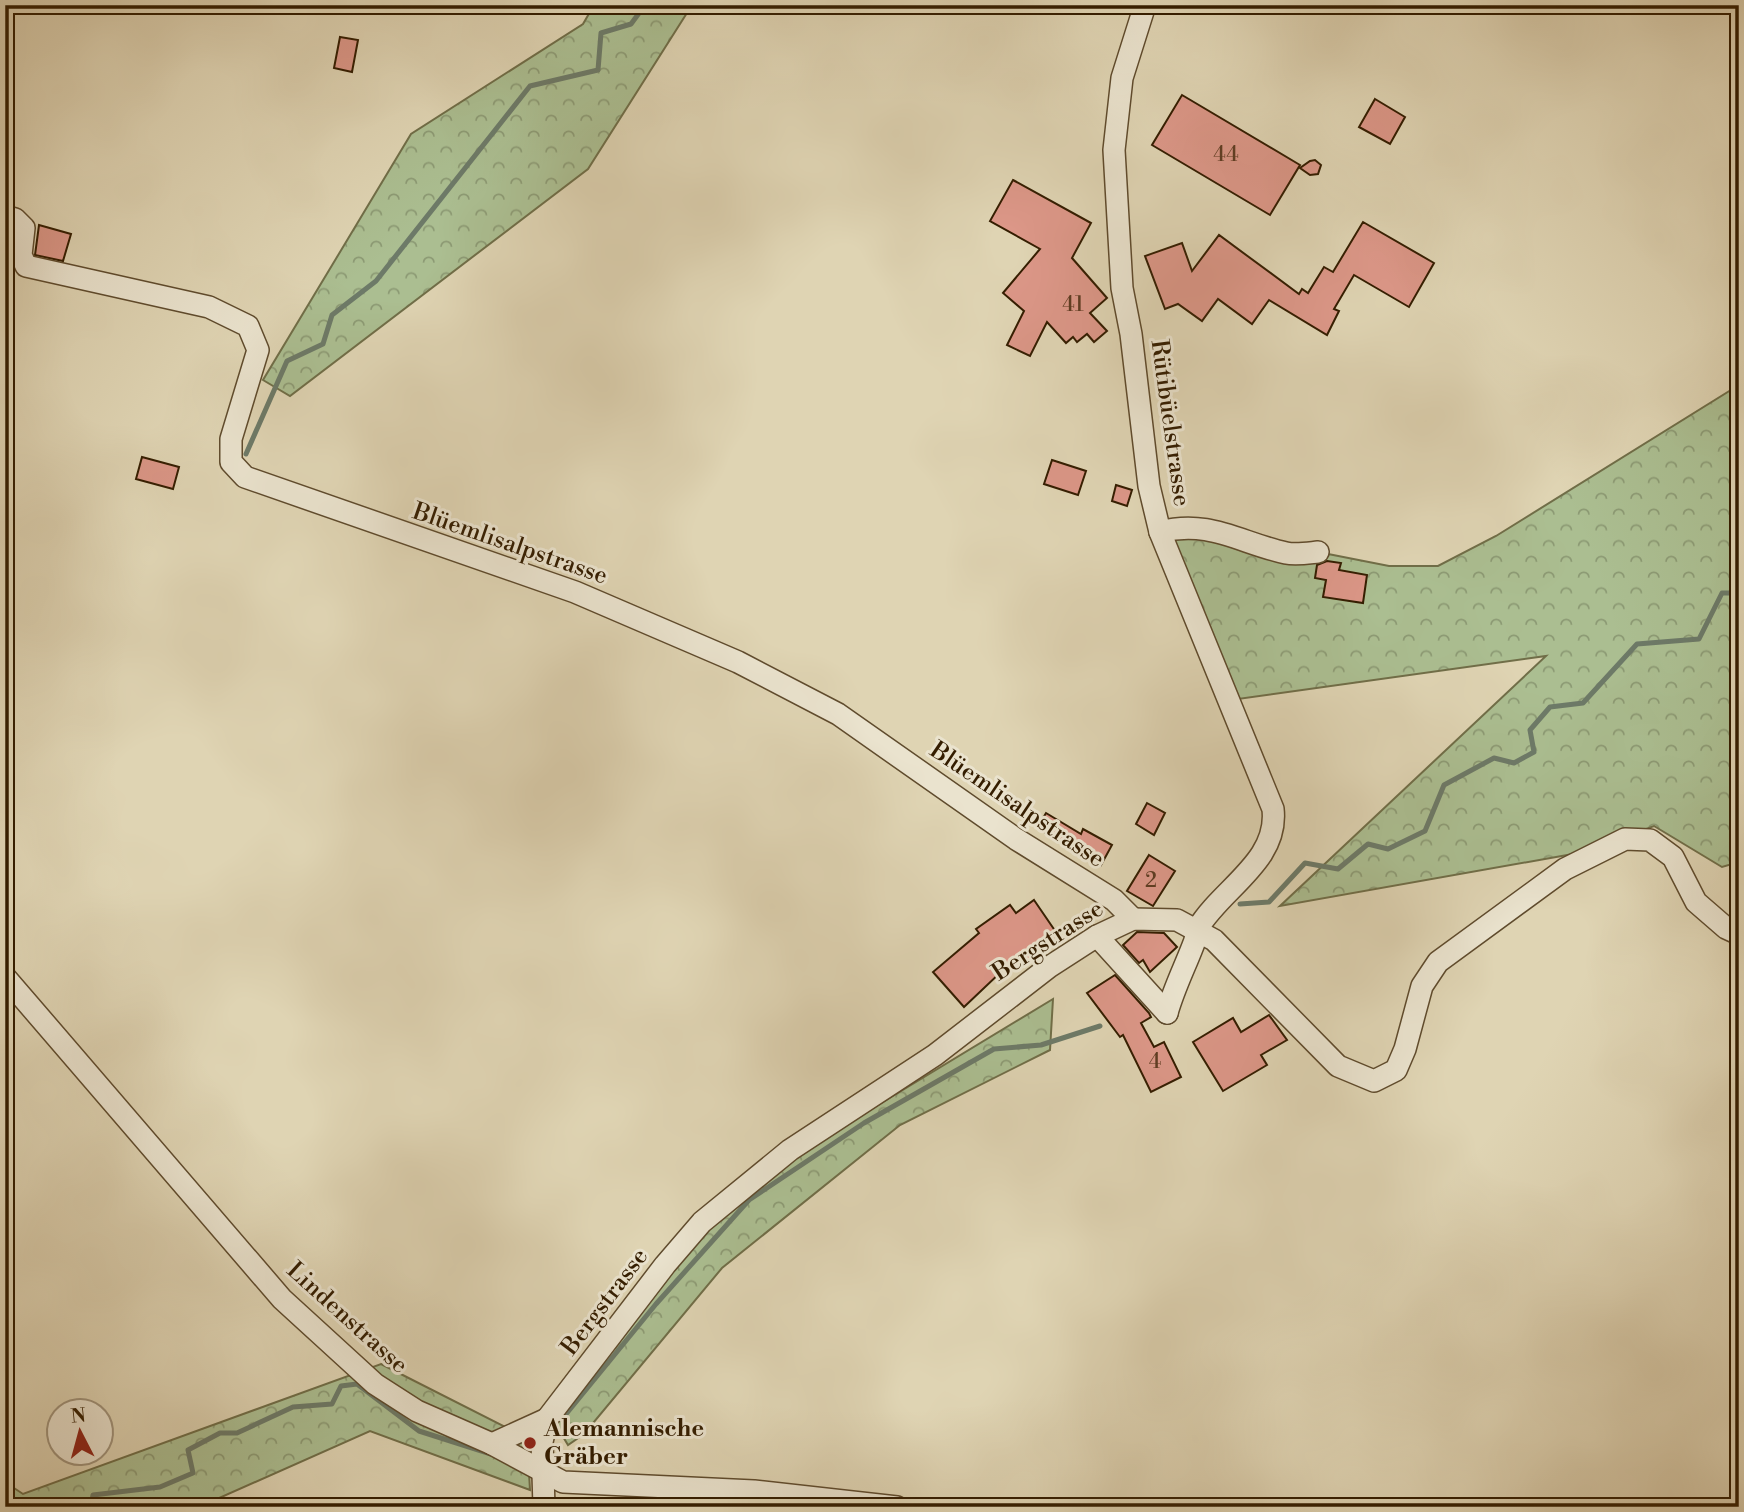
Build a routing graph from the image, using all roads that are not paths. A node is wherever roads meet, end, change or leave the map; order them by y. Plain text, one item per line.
1 (1145, 5) edge
2 (5, 216) edge
3 (1160, 532) junction
4 (1318, 552) dead end
5 (1133, 919) junction
6 (1198, 929) junction
7 (1739, 934) edge
8 (1097, 936) junction
9 (5, 977) edge
10 (547, 1419) junction
11 (492, 1444) junction
12 (542, 1471) junction
13 (544, 1507) edge
14 (897, 1507) edge

1 - 3 street, Rütibüelstrasse
2 - 5 street, Blüemlisalpstrasse
3 - 4 street
3 - 6 street, Rütibüelstrasse
5 - 6 street, Bergstrasse
5 - 8 street, Bergstrasse
6 - 7 street, Bergstrasse
6 - 8 street
8 - 10 street, Bergstrasse
9 - 11 street, Lindenstrasse
10 - 11 street
10 - 12 street, Bergstrasse
11 - 12 street, Lindenstrasse
12 - 13 street, Bergstrasse
12 - 14 street, Lindenstrasse

